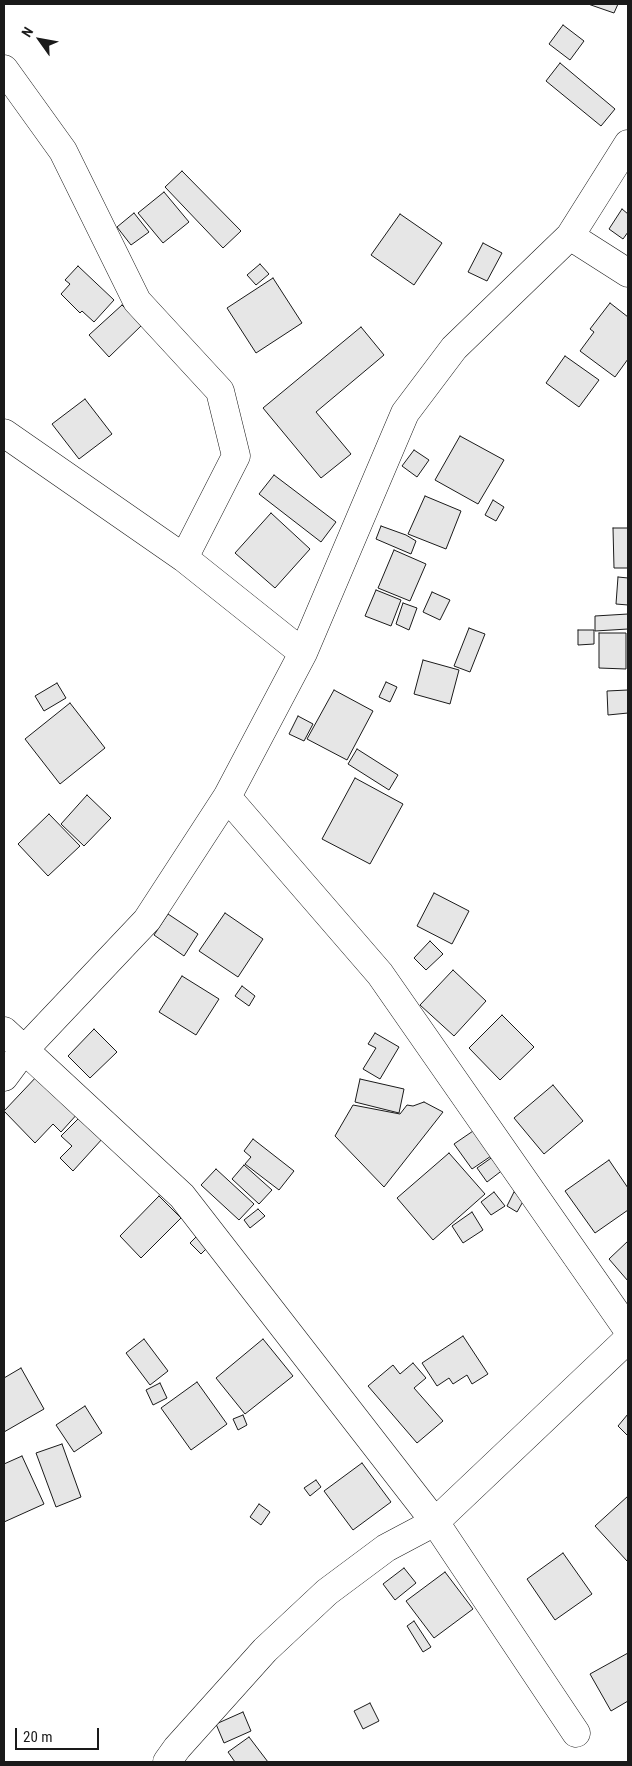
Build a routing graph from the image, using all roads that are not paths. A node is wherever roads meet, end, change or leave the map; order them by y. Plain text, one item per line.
1 (4, 69) edge
2 (628, 144) edge
3 (570, 236) junction
4 (628, 273) edge
5 (4, 433) edge
6 (184, 558) junction
7 (303, 653) junction
8 (227, 797) junction
9 (4, 1031) edge
10 (24, 1050) junction
11 (4, 1077) edge
12 (628, 1330) edge
13 (628, 1339) edge
14 (435, 1522) junction
15 (576, 1734) dead end
16 (167, 1762) edge

1 - 6 street
2 - 3 street
3 - 4 street
3 - 7 street
5 - 6 street
6 - 7 street
7 - 8 street
8 - 10 street
8 - 12 street
9 - 10 street
10 - 11 street
10 - 14 street
13 - 14 street
14 - 15 street
14 - 16 street

